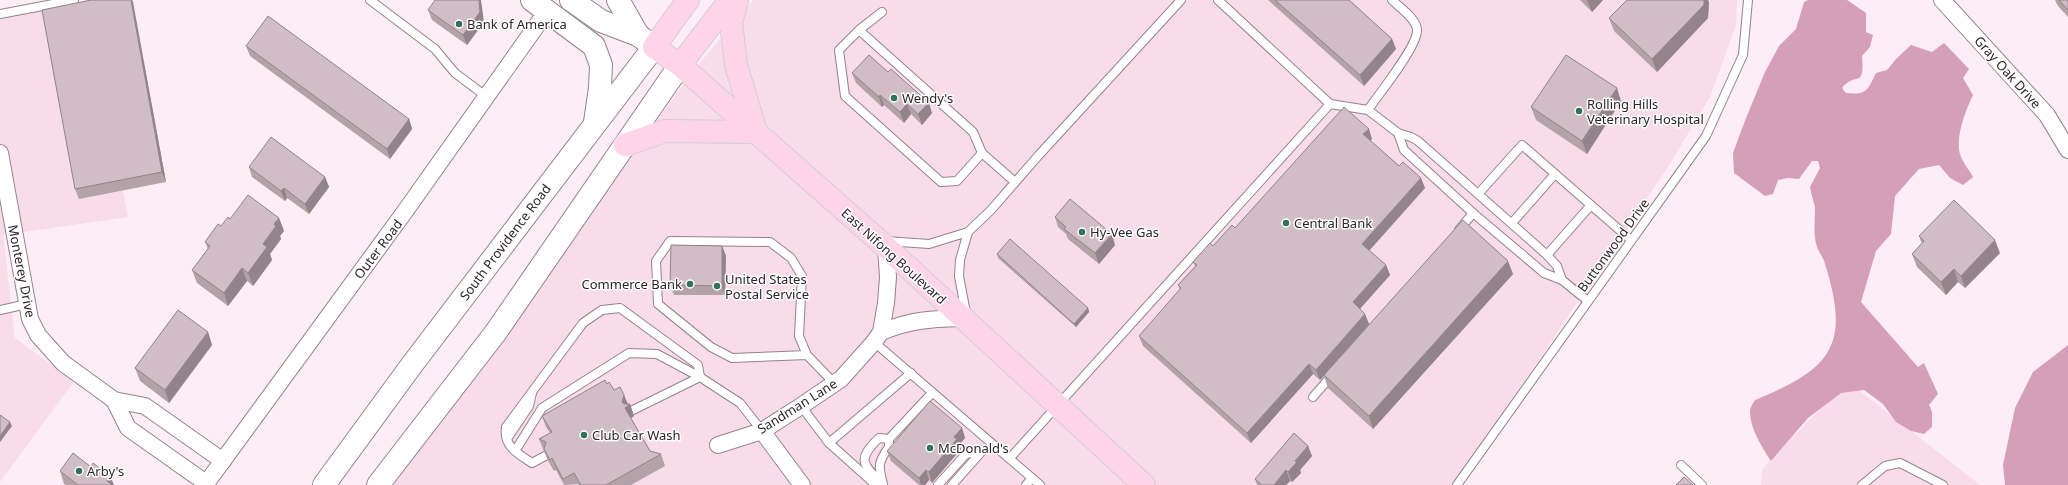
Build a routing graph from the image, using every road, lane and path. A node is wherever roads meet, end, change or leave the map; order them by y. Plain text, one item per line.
1 (74, 0) edge
2 (370, 0) edge
3 (571, 0) edge
4 (618, 0) edge
5 (688, 0) edge
6 (730, 0) edge
7 (737, 0) edge
8 (1181, 0) edge
9 (1218, 0) edge
10 (1392, 0) edge
11 (1748, 0) edge
12 (1942, 0) edge
13 (540, 5) edge
14 (882, 12) dead end
15 (0, 14) edge
16 (859, 30) junction
17 (646, 41) junction
18 (680, 65) junction
19 (487, 97) junction
20 (1330, 104) junction
21 (1368, 110) junction
22 (595, 124) junction
23 (756, 132) junction
24 (1398, 133) junction
25 (625, 146) junction
26 (2068, 150) edge
27 (0, 153) edge
28 (982, 154) junction
29 (1555, 174) junction
30 (1015, 182) junction
31 (1479, 193) junction
32 (1591, 205) junction
33 (1473, 214) junction
34 (1512, 223) junction
35 (968, 232) junction
36 (1452, 237) edge
37 (1631, 240) junction
38 (882, 244) junction
39 (1547, 255) junction
40 (1562, 280) junction
41 (1588, 301) junction
42 (27, 304) junction
43 (0, 310) edge
44 (964, 321) junction
45 (877, 337) junction
46 (807, 355) junction
47 (1339, 368) edge
48 (911, 373) junction
49 (700, 377) junction
50 (835, 384) junction
51 (932, 393) junction
52 (1313, 397) dead end
53 (114, 400) junction
54 (1056, 405) junction
55 (801, 406) junction
56 (631, 410) edge
57 (762, 431) junction
58 (889, 440) junction
59 (991, 442) junction
60 (829, 443) junction
61 (718, 445) dead end
62 (983, 450) junction
63 (515, 451) junction
64 (545, 456) edge
65 (1010, 458) junction
66 (223, 461) junction
67 (1681, 465) dead end
68 (1032, 478) junction
69 (206, 484) edge
70 (324, 485) edge
71 (378, 485) edge
72 (802, 485) edge
73 (881, 485) edge
74 (938, 485) edge
75 (952, 485) edge
76 (1026, 485) edge
77 (1040, 485) edge
78 (1144, 485) edge
79 (1457, 485) edge
80 (1702, 485) edge
81 (1862, 485) edge
82 (1943, 485) edge

1 - 15 lane
2 - 19 lane
3 - 17 main road, East Nifong Boulevard
4 - 17 main road, East Nifong Boulevard
5 - 17 main road, South Providence Road
6 - 18 main road
7 - 23 main road
8 - 30 lane
9 - 20 lane
10 - 21 lane
11 - 37 lane, Buttonwood Drive
12 - 26 street, Gray Oak Drive
13 - 19 street, Outer Road
13 - 22 main road
14 - 16 lane
16 - 28 lane
16 - 28 lane
17 - 18 main road, East Nifong Boulevard
17 - 22 main road, South Providence Road
18 - 23 main road, East Nifong Boulevard
18 - 25 main road
19 - 66 street, Outer Road
20 - 21 lane
20 - 54 lane
21 - 24 lane
22 - 70 main road, South Providence Road
23 - 25 main road
23 - 38 main road, East Nifong Boulevard
24 - 31 lane
24 - 33 lane
25 - 71 main road
27 - 42 street, Monterey Drive
28 - 30 lane
29 - 31 lane
29 - 32 lane
29 - 34 lane
30 - 35 lane
31 - 34 lane
32 - 37 lane
32 - 39 lane
33 - 36 lane
33 - 40 lane
34 - 39 lane
35 - 38 lane
35 - 44 lane
37 - 41 lane, Buttonwood Drive
38 - 44 main road, East Nifong Boulevard
38 - 45 street
39 - 40 lane
40 - 41 lane
41 - 79 lane, Buttonwood Drive
42 - 43 lane
42 - 53 street, Monterey Drive
44 - 45 street, Sandman Lane
44 - 54 main road, East Nifong Boulevard
45 - 48 lane
45 - 50 street, Sandman Lane
46 - 46 lane
46 - 50 lane
47 - 52 lane
48 - 51 lane
48 - 60 lane
49 - 56 lane
49 - 57 lane
49 - 63 lane
49 - 63 lane
50 - 55 street, Sandman Lane
51 - 58 lane
51 - 59 lane
53 - 66 street, Monterey Drive
53 - 69 street, Monterey Drive
54 - 65 lane
54 - 78 main road, East Nifong Boulevard
55 - 57 street, Sandman Lane
55 - 60 lane
57 - 61 street, Sandman Lane
57 - 72 street
58 - 73 lane
58 - 73 lane
59 - 62 lane
59 - 65 lane
60 - 73 lane
62 - 74 lane
62 - 75 lane
63 - 64 lane
65 - 68 lane
66 - 69 street, Outer Road
67 - 80 lane
68 - 76 lane
68 - 77 lane
81 - 82 lane

